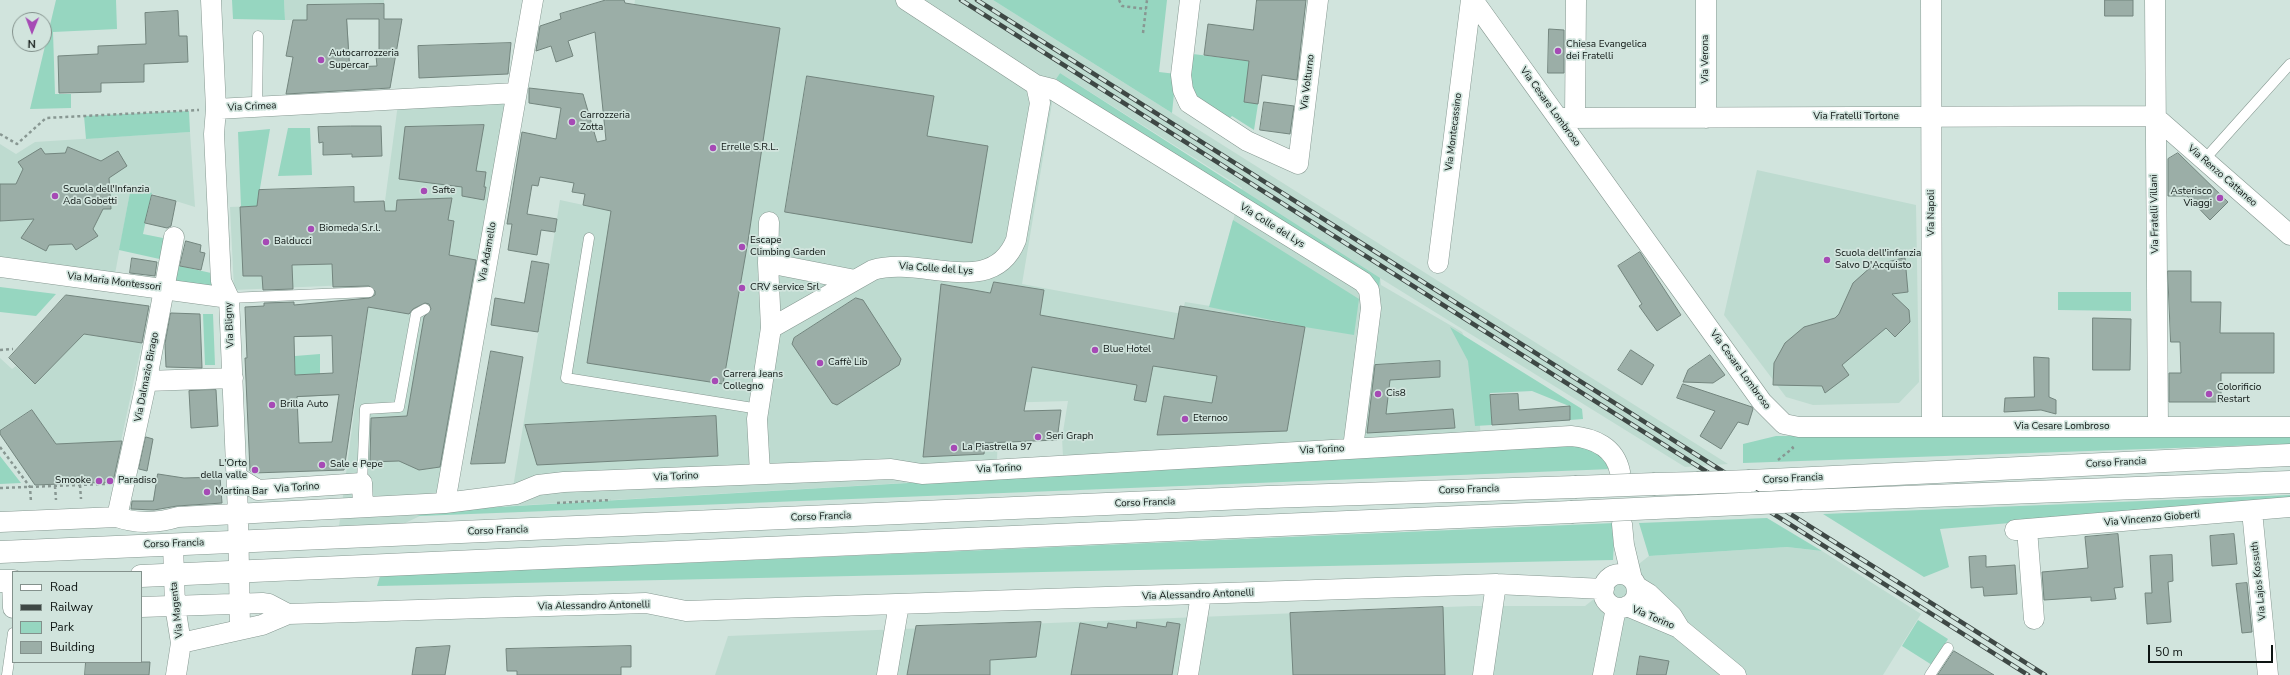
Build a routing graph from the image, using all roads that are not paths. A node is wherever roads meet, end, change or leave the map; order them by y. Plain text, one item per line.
1 (211, 0) edge
2 (533, 0) edge
3 (906, 0) edge
4 (1190, 0) edge
5 (1318, 0) edge
6 (1472, 0) edge
7 (1576, 0) edge
8 (1706, 0) edge
9 (1931, 0) edge
10 (2155, 0) edge
11 (258, 36) dead end
12 (2290, 64) edge
13 (1036, 85) junction
14 (516, 93) junction
15 (257, 107) junction
16 (216, 109) junction
17 (2154, 116) junction
18 (1932, 117) junction
19 (1567, 118) junction
20 (1706, 118) junction
21 (2204, 160) junction
22 (769, 222) dead end
23 (2290, 235) edge
24 (174, 237) dead end
25 (589, 238) dead end
26 (768, 263) junction
27 (1438, 264) dead end
28 (0, 267) edge
29 (855, 280) junction
30 (168, 289) junction
31 (369, 292) dead end
32 (229, 298) junction
33 (425, 309) dead end
34 (771, 328) junction
35 (233, 378) junction
36 (147, 381) junction
37 (758, 409) junction
38 (1932, 427) junction
39 (2158, 427) junction
40 (2290, 427) edge
41 (1353, 448) junction
42 (2290, 455) edge
43 (1620, 472) dead end
44 (760, 473) junction
45 (237, 477) junction
46 (2290, 482) edge
47 (362, 483) junction
48 (445, 503) junction
49 (363, 507) junction
50 (2290, 507) edge
51 (2252, 511) junction
52 (238, 514) junction
53 (117, 517) junction
54 (0, 522) edge
55 (1622, 524) dead end
56 (239, 541) junction
57 (173, 544) junction
58 (0, 552) edge
59 (239, 571) junction
60 (174, 574) junction
61 (142, 576) edge
62 (8, 581) edge
63 (1634, 583) junction
64 (1496, 584) junction
65 (1604, 589) junction
66 (1201, 595) junction
67 (12, 603) edge
68 (240, 604) junction
69 (899, 604) junction
70 (175, 606) junction
71 (142, 607) edge
72 (1622, 607) junction
73 (0, 614) edge
74 (12, 614) edge
75 (288, 614) junction
76 (2034, 619) dead end
77 (240, 628) junction
78 (1680, 629) junction
79 (12, 640) edge
80 (181, 643) junction
81 (1948, 648) dead end
82 (1733, 674) edge
83 (7, 675) edge
84 (176, 675) edge
85 (888, 675) edge
86 (1188, 675) edge
87 (1483, 675) edge
88 (1603, 675) edge
89 (1930, 675) edge
90 (2268, 675) edge

1 - 16 street, Via Bligny
2 - 14 street, Via Adamello
3 - 13 street, Via Colle del Lys
4 - 5 street, Via Volturno
6 - 19 street, Via Cesare Lombroso
6 - 27 street, Via Montecassino
7 - 19 street
8 - 20 street, Via Verona
9 - 18 street, Via Napoli
10 - 17 street, Via Fratelli Villani
11 - 15 lane
12 - 21 lane
13 - 29 street, Via Colle del Lys
13 - 41 street, Via Colle del Lys
14 - 15 street, Via Crimea
14 - 48 street, Via Adamello
15 - 16 street, Via Crimea
16 - 32 street, Via Bligny
17 - 18 street, Via Fratelli Tortone
17 - 21 street, Via Renzo Cattaneo
17 - 39 street, Via Fratelli Villani
18 - 20 street, Via Fratelli Tortone
18 - 38 street, Via Napoli
19 - 20 street, Via Fratelli Tortone
19 - 38 street, Via Cesare Lombroso
21 - 23 street, Via Renzo Cattaneo
22 - 26 street
24 - 30 street, Via Dalmazio Birago
25 - 37 lane
26 - 29 street
26 - 34 street
28 - 30 street, Via Maria Montessori
29 - 34 street, Via Colle del Lys
30 - 32 street, Via Maria Montessori
30 - 36 street, Via Dalmazio Birago
31 - 32 lane
32 - 35 street, Via Bligny
33 - 47 lane
34 - 37 street
35 - 36 street
35 - 45 street, Via Bligny
36 - 53 street, Via Dalmazio Birago
37 - 44 street
38 - 39 street, Via Cesare Lombroso
39 - 40 street, Via Cesare Lombroso
41 - 43 street, Via Torino
41 - 44 street, Via Torino
42 - 56 main road, Corso Francia, bridge
44 - 48 street, Via Torino
45 - 47 street, Via Torino
45 - 52 street, Via Bligny
46 - 59 main road, bridge
47 - 49 street
48 - 49 street, Via Torino
49 - 52 street, Via Torino
50 - 51 street, Via Vincenzo Gioberti
51 - 76 street, Via Vincenzo Gioberti
51 - 90 street, Via Lajos Kossuth
52 - 53 street
52 - 56 street, Via Bligny
53 - 54 street
55 - 63 street
56 - 57 main road, Corso Francia
56 - 59 street, Via Bligny
57 - 58 main road, Corso Francia
57 - 60 street, Via Magenta
59 - 60 main road
59 - 68 street, Via Bligny
60 - 61 main road
60 - 70 street, Via Magenta
62 - 67 street
63 - 65 street, Via Torino
63 - 72 street, Via Torino
63 - 78 street, Via Torino
64 - 65 street, Via Alessandro Antonelli
64 - 66 street, Via Alessandro Antonelli
64 - 87 street
65 - 72 street
66 - 69 street, Via Alessandro Antonelli
66 - 86 street
68 - 70 street
68 - 75 street, Via Alessandro Antonelli
68 - 77 street, Via Bligny
69 - 75 street, Via Alessandro Antonelli
69 - 85 street
70 - 71 street
70 - 80 street, Via Magenta
72 - 78 street, Via Torino
72 - 88 street
73 - 74 street
75 - 77 street, Via Alessandro Antonelli
77 - 80 street, Via Alessandro Antonelli
78 - 82 street, Via Torino
79 - 83 lane
80 - 84 street, Via Magenta
81 - 89 lane

